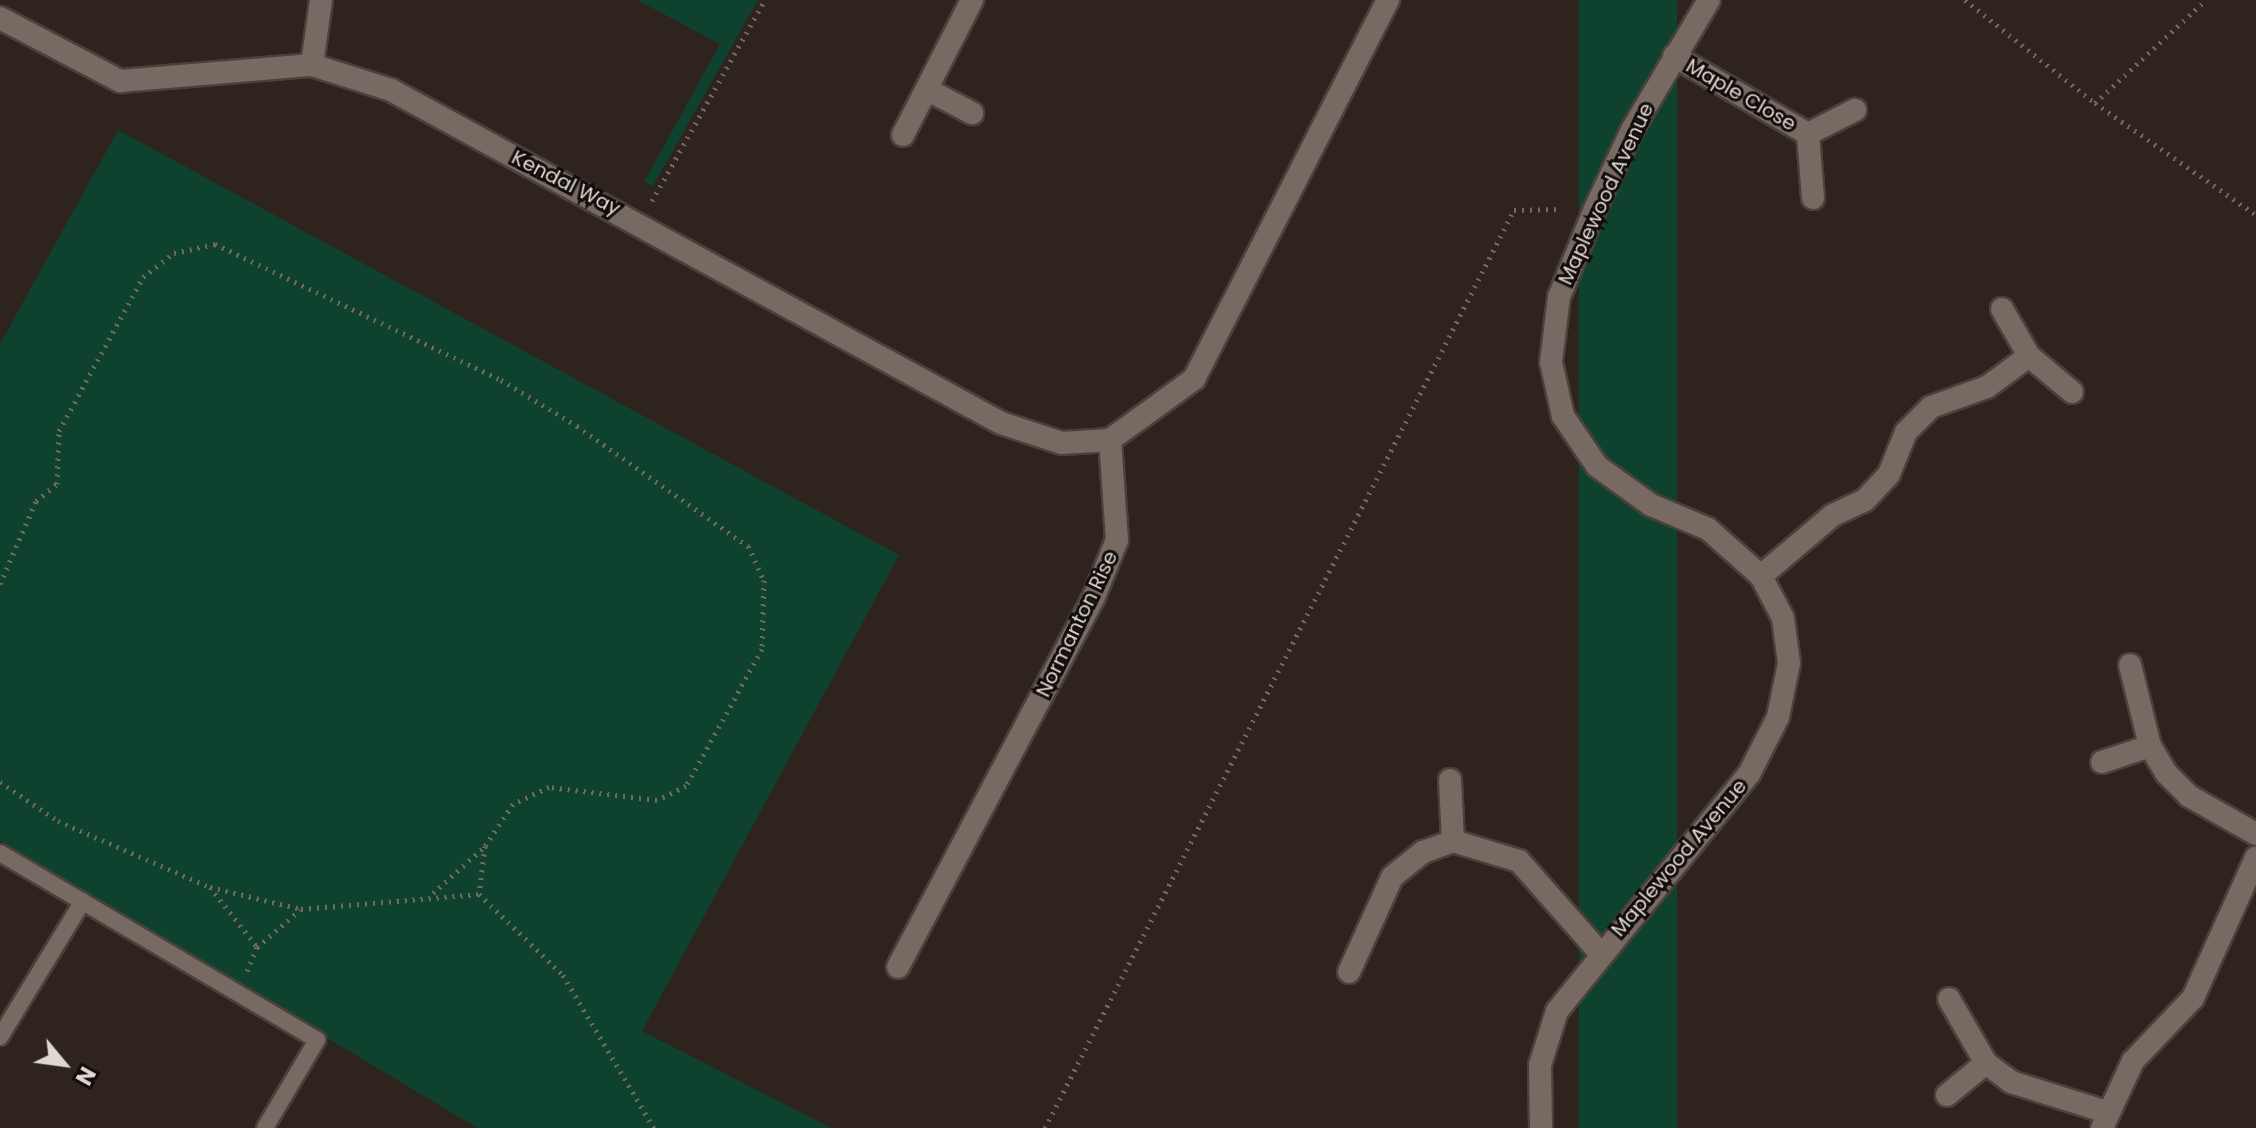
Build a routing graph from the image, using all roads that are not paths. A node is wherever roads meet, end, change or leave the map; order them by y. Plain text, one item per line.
1 (321, 0) edge
2 (972, 0) edge
3 (1388, 0) edge
4 (1709, 0) edge
5 (0, 18) edge
6 (1674, 56) junction
7 (312, 65) junction
8 (928, 90) junction
9 (1855, 110) dead end
10 (972, 113) dead end
11 (1808, 134) junction
12 (903, 135) dead end
13 (1813, 198) dead end
14 (2002, 309) dead end
15 (2029, 356) junction
16 (2072, 392) dead end
17 (1110, 440) junction
18 (1761, 576) junction
19 (2130, 665) dead end
20 (2150, 746) junction
21 (2102, 762) dead end
22 (1450, 780) dead end
23 (2256, 834) edge
24 (1453, 841) junction
25 (0, 853) edge
26 (2256, 858) edge
27 (83, 901) junction
28 (1600, 953) junction
29 (898, 967) dead end
30 (1349, 972) dead end
31 (1949, 999) dead end
32 (0, 1037) edge
33 (1986, 1063) junction
34 (1947, 1095) dead end
35 (2104, 1120) edge
36 (265, 1128) edge
37 (1541, 1128) edge

1 - 7 street
2 - 8 street
3 - 17 street
4 - 6 street, Maplewood Avenue
5 - 7 street, Kendal Way
6 - 11 street, Maple Close
6 - 18 street, Maplewood Avenue
7 - 17 street, Kendal Way
8 - 10 street
8 - 12 street
9 - 11 street, Maple Close
11 - 13 street, Maple Close
14 - 15 street
15 - 16 street
15 - 18 street
17 - 29 street, Normanton Rise
18 - 28 street, Maplewood Avenue
19 - 20 street
20 - 21 street
20 - 23 street
22 - 24 street
24 - 28 street
24 - 30 street
25 - 27 lane
26 - 35 street
27 - 32 lane
27 - 36 lane
28 - 37 street, Maplewood Avenue
31 - 33 street
33 - 34 street
33 - 35 street

